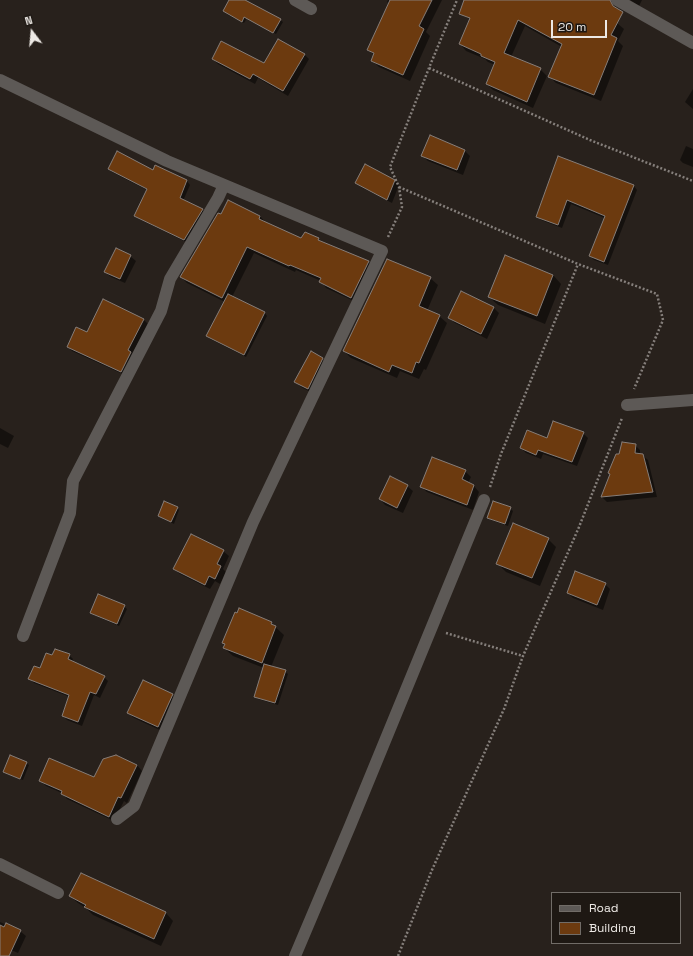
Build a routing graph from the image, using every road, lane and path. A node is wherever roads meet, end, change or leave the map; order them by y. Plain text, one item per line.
1 (295, 0) edge
2 (457, 0) edge
3 (617, 0) edge
4 (311, 9) dead end
5 (693, 43) edge
6 (429, 68) junction
7 (0, 80) edge
8 (693, 181) edge
9 (224, 185) junction
10 (399, 187) junction
11 (382, 251) junction
12 (693, 400) edge
13 (627, 405) junction
14 (484, 500) dead end
15 (440, 632) dead end
16 (23, 636) dead end
17 (523, 656) junction
18 (117, 819) dead end
19 (0, 864) edge
20 (58, 893) dead end
21 (295, 956) edge
22 (398, 956) edge

1 - 4 street
2 - 6 path
3 - 5 street
6 - 8 path
6 - 10 path
7 - 9 street
9 - 11 street
9 - 16 street
10 - 11 path
10 - 13 path
11 - 18 street
12 - 13 street
13 - 17 path
14 - 21 street
15 - 17 path
17 - 22 path
19 - 20 street

